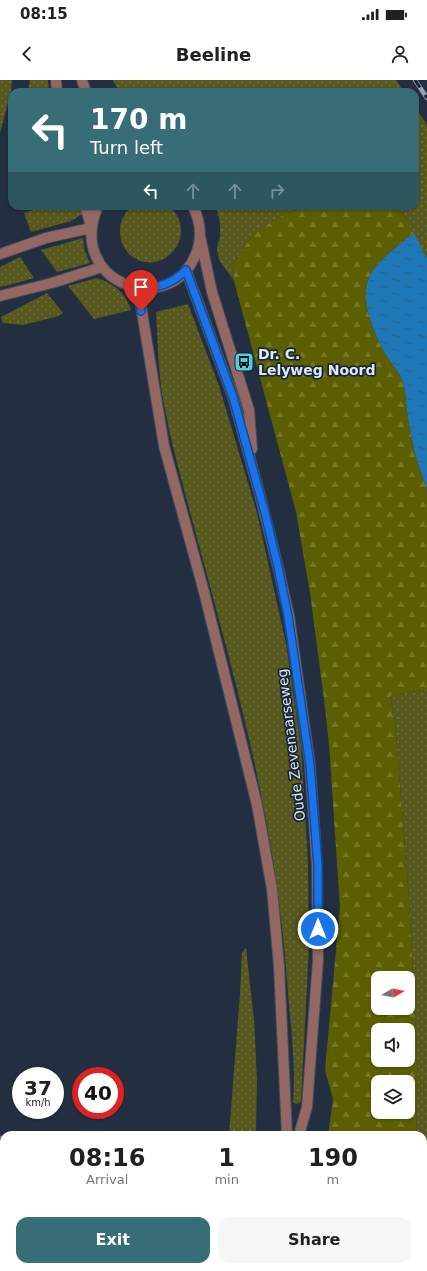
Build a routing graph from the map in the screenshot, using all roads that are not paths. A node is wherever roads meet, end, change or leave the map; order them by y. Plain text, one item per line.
1 (87, 210) edge
2 (97, 210) edge
3 (195, 210) edge
4 (91, 228) junction
5 (200, 236) junction
6 (0, 254) edge
7 (102, 267) junction
8 (186, 270) junction
9 (138, 288) junction
10 (0, 296) edge
11 (254, 472) junction
12 (287, 1131) edge
13 (300, 1131) edge

1 - 4 street
2 - 4 street
3 - 5 street
4 - 6 street
4 - 7 street
5 - 8 street
5 - 11 street
7 - 9 street
7 - 10 street
8 - 9 street
8 - 11 street, Oude Zevenaarseweg
9 - 12 street
11 - 13 street, Oude Zevenaarseweg

